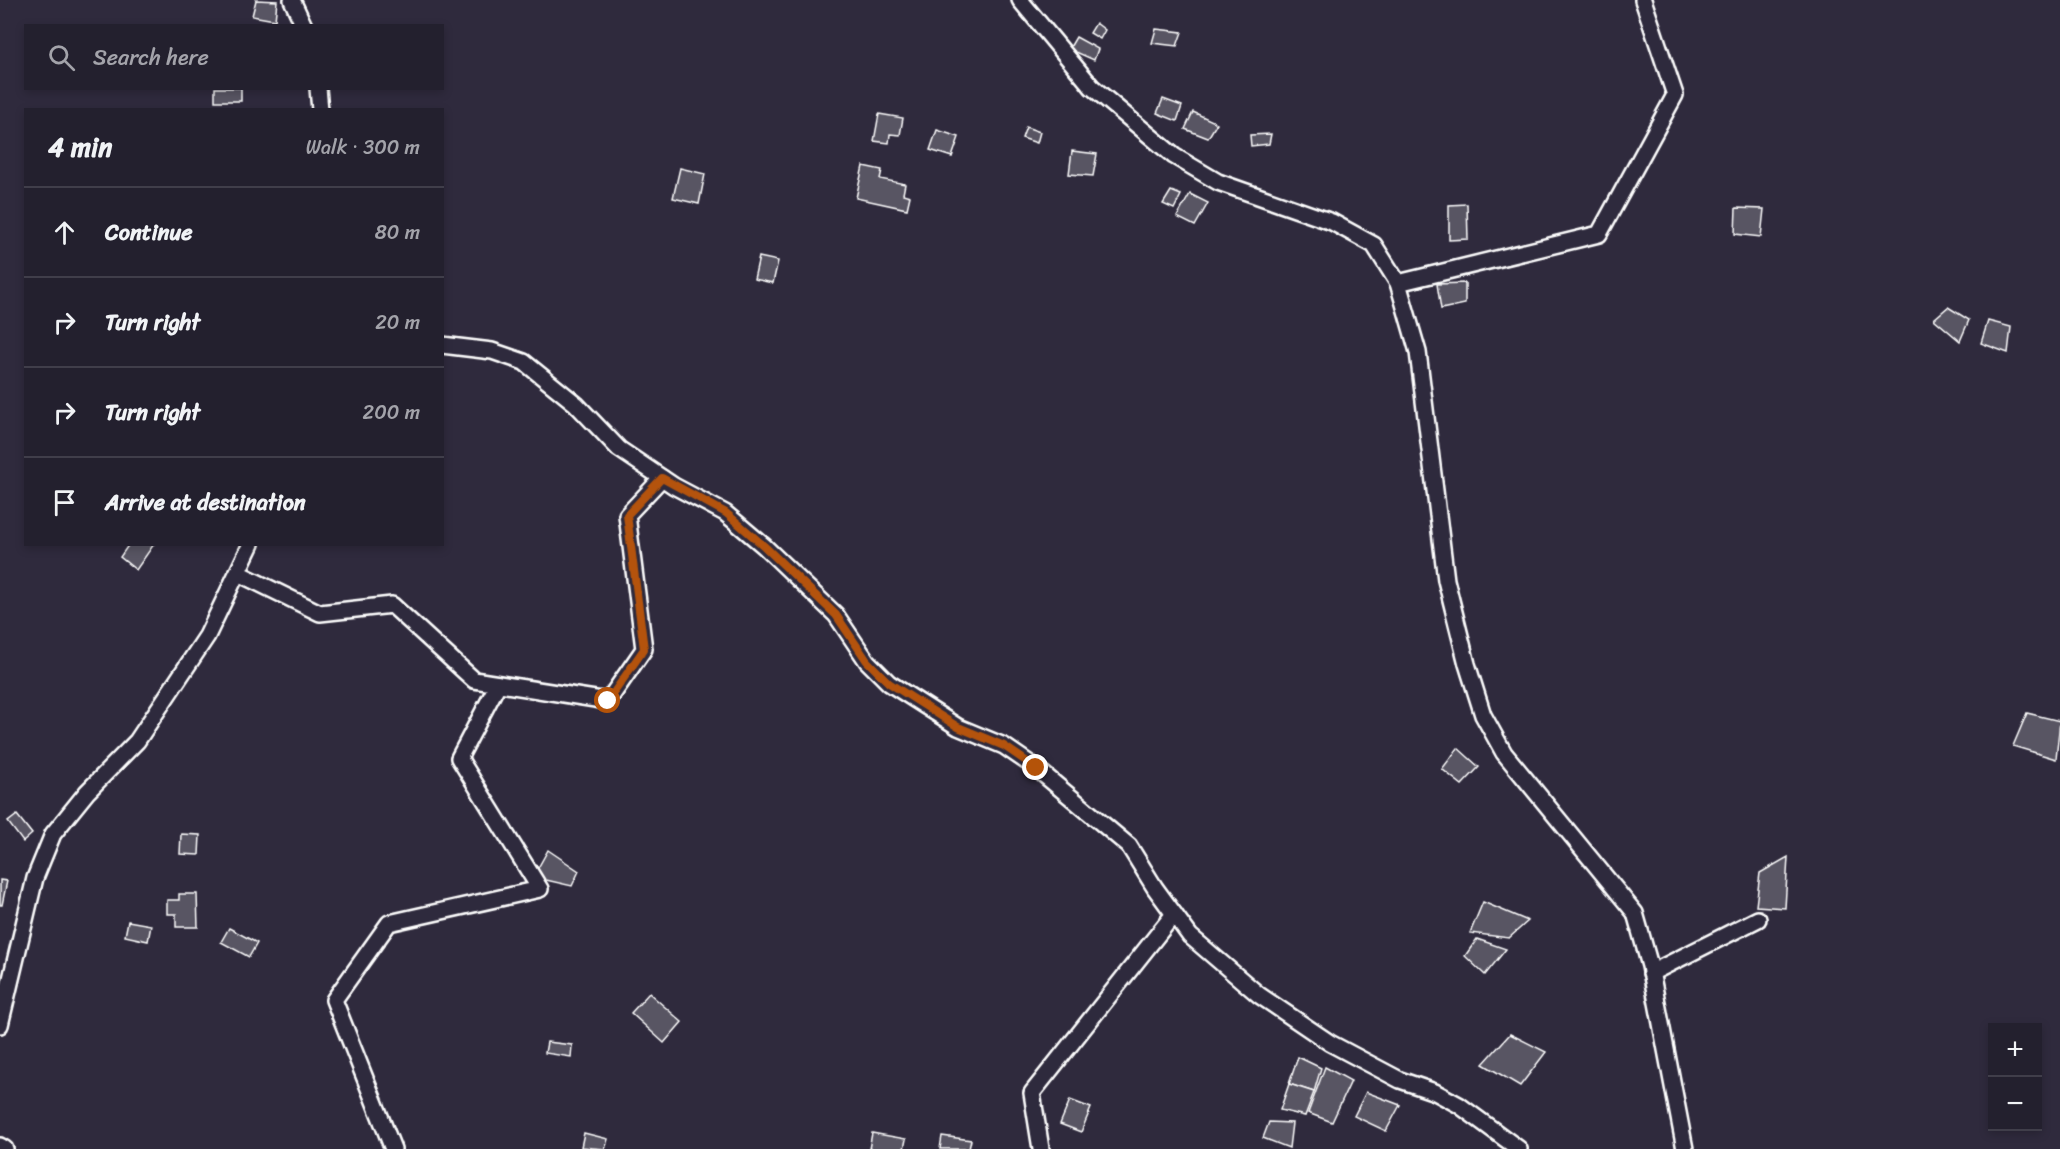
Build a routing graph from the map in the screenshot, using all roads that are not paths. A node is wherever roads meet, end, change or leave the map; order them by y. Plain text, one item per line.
1 (292, 0) edge
2 (1020, 0) edge
3 (1643, 0) edge
4 (303, 24) edge
5 (318, 90) edge
6 (320, 108) edge
7 (1398, 283) junction
8 (444, 345) edge
9 (662, 478) junction
10 (250, 546) edge
11 (238, 573) junction
12 (498, 684) junction
13 (1174, 914) junction
14 (1758, 919) dead end
15 (1651, 973) junction
16 (0, 1025) edge
17 (383, 1123) dead end
18 (0, 1146) edge
19 (5, 1149) edge
20 (1041, 1149) edge
21 (1519, 1149) edge
22 (1685, 1149) edge

1 - 4 street
2 - 7 street
3 - 7 street
5 - 6 street
7 - 15 street
8 - 9 street
9 - 12 street
9 - 13 street
10 - 11 street
11 - 12 street
11 - 16 street
12 - 17 street
13 - 20 street
13 - 21 street
14 - 15 street
15 - 22 street
18 - 19 street

